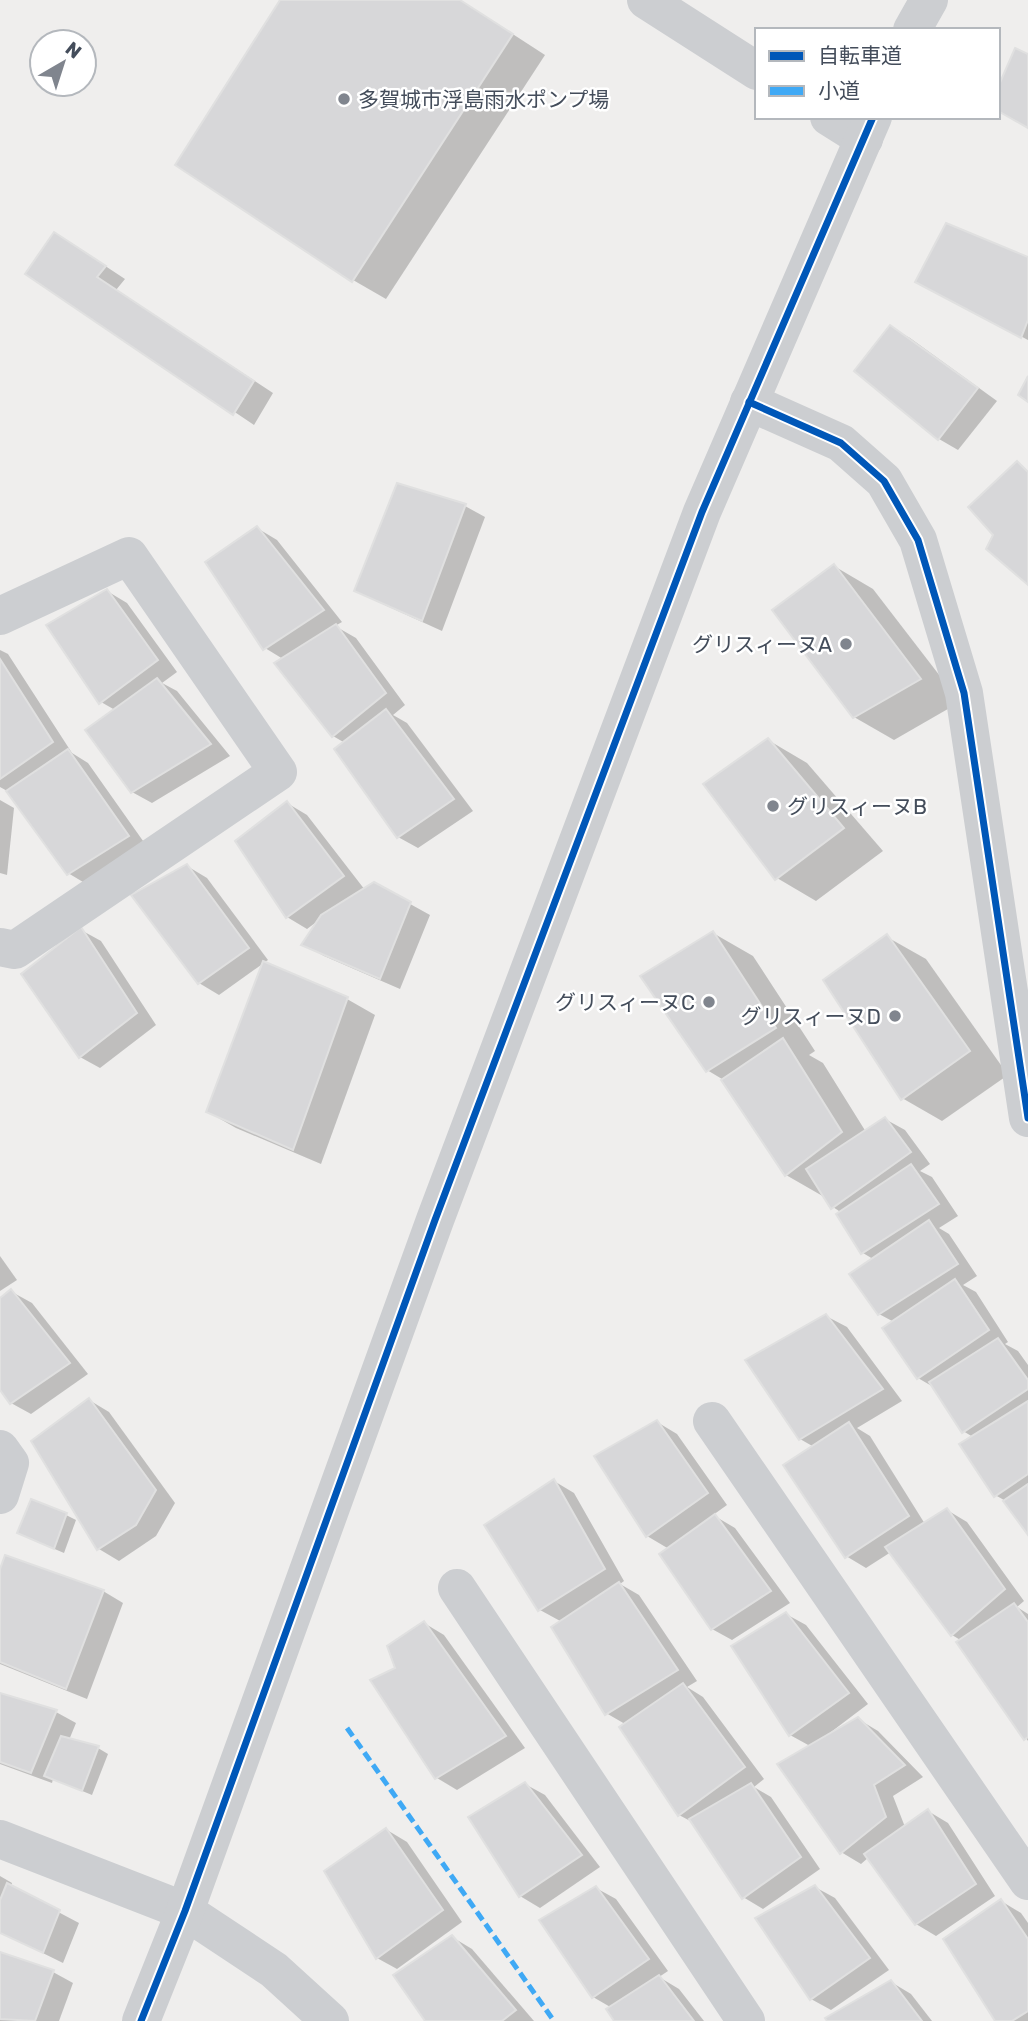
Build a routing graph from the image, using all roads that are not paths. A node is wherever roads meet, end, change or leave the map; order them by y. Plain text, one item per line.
1 (646, 0) edge
2 (929, 0) edge
3 (913, 28) edge
4 (755, 70) edge
5 (836, 119) edge
6 (868, 128) edge
7 (749, 402) junction
8 (0, 616) edge
9 (0, 947) edge
10 (1028, 1118) edge
11 (712, 1420) dead end
12 (0, 1449) edge
13 (0, 1495) edge
14 (457, 1588) dead end
15 (0, 1839) edge
16 (1028, 1881) edge
17 (185, 1911) junction
18 (141, 2021) edge
19 (330, 2021) edge
20 (746, 2021) edge

1 - 4 street
2 - 3 street
5 - 6 street
6 - 7 street
7 - 10 street
7 - 17 street
8 - 9 street
11 - 16 street
12 - 13 street
14 - 20 street
15 - 17 street
17 - 18 street
17 - 19 street

